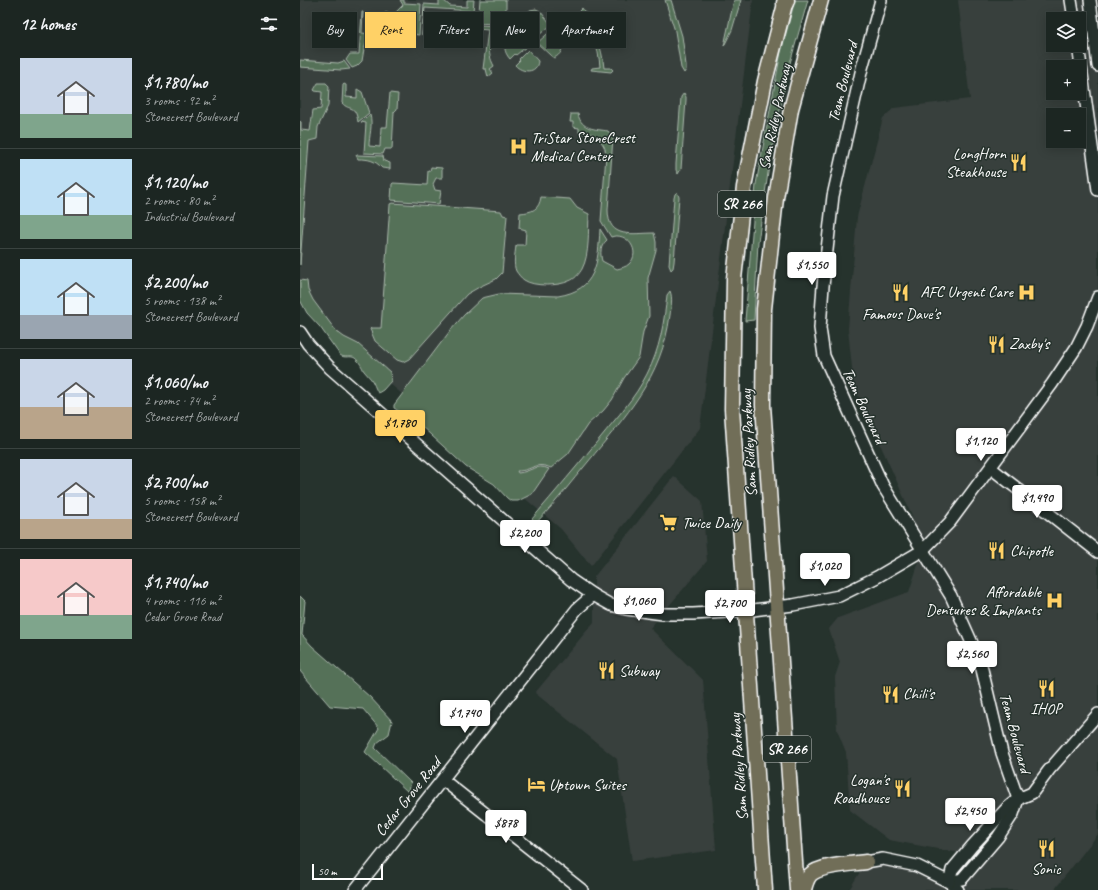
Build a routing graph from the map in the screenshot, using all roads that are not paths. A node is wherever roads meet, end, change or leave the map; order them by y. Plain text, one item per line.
1 (821, 0) edge
2 (882, 0) edge
3 (1071, 0) edge
4 (1090, 0) edge
5 (786, 1) edge
6 (1073, 12) edge
7 (1079, 52) edge
8 (1098, 66) edge
9 (1098, 190) edge
10 (1098, 297) edge
11 (300, 332) edge
12 (991, 468) junction
13 (923, 550) junction
14 (1098, 552) edge
15 (593, 595) junction
16 (777, 608) junction
17 (745, 612) junction
18 (1098, 714) edge
19 (443, 780) junction
20 (1032, 793) junction
21 (1018, 799) junction
22 (998, 837) junction
23 (972, 846) junction
24 (983, 855) junction
25 (866, 862) joint
26 (949, 882) junction
27 (355, 890) edge
28 (582, 890) edge
29 (765, 890) edge
30 (797, 890) edge
31 (804, 890) edge
32 (958, 890) edge

1 - 16 main road, Sam Ridley Parkway / SR 266
2 - 13 street, Team Boulevard
3 - 6 street
4 - 8 street
5 - 17 main road, Sam Ridley Parkway / SR 266
7 - 9 street
10 - 12 street
11 - 15 street
12 - 13 street
12 - 14 street
13 - 16 street
13 - 21 street, Team Boulevard
15 - 17 street
15 - 19 street, Cedar Grove Road
16 - 17 street
16 - 30 main road, Sam Ridley Parkway / SR 266
17 - 29 main road, Sam Ridley Parkway / SR 266
18 - 20 street
19 - 27 street, Cedar Grove Road
19 - 28 street
20 - 21 street
20 - 22 street
21 - 22 street, Team Boulevard
21 - 23 street, Team Boulevard
22 - 24 street, Team Boulevard
23 - 24 street
23 - 26 street, Team Boulevard
24 - 26 street, Team Boulevard
25 - 26 street
25 - 31 main road
26 - 32 street

